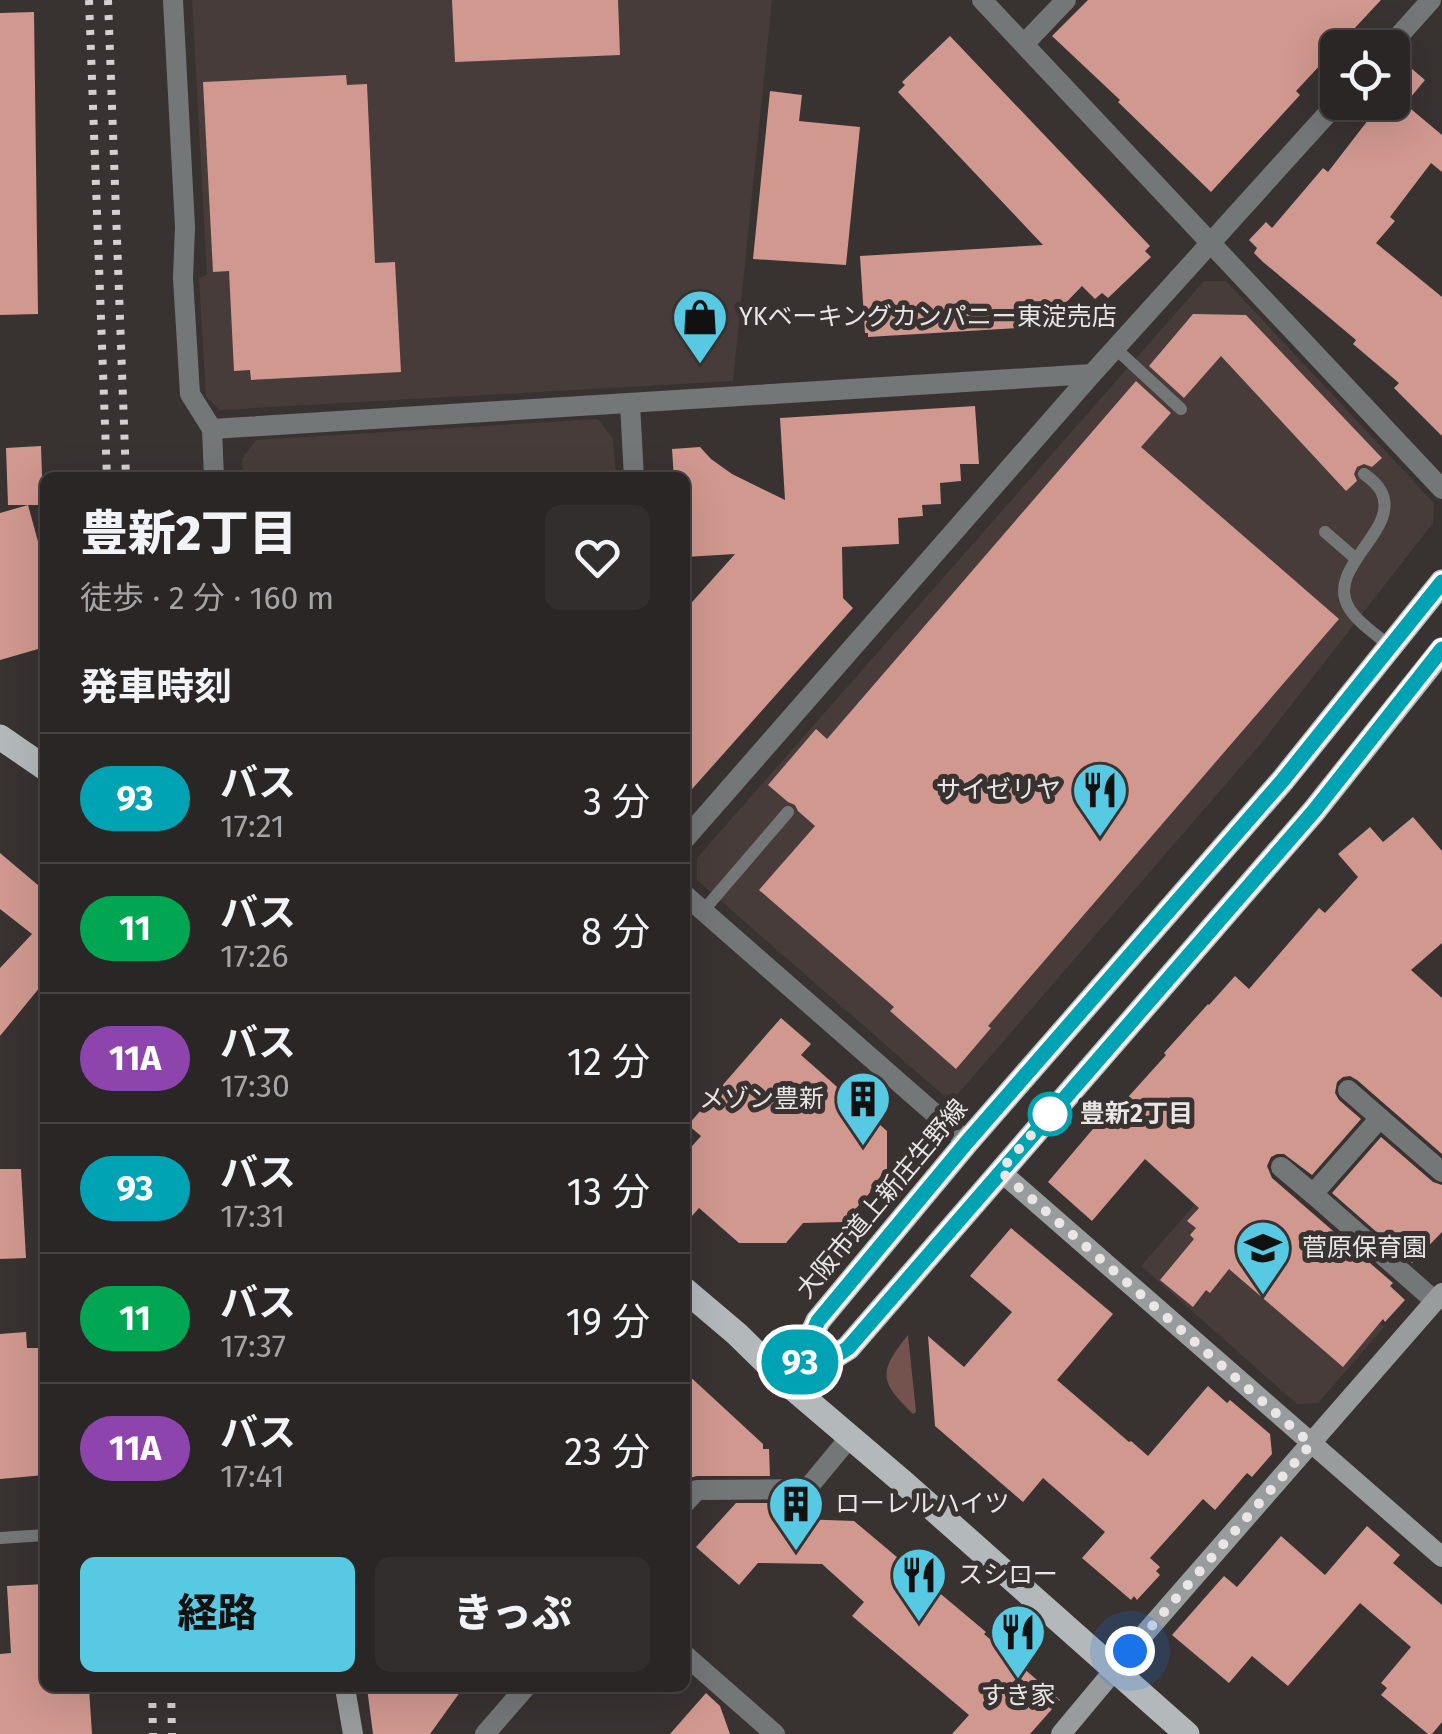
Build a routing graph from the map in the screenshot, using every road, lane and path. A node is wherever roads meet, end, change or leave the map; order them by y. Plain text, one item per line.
1 (173, 0) edge
2 (982, 0) edge
3 (1066, 0) edge
4 (1431, 0) edge
5 (1404, 30) edge
6 (1024, 44) junction
7 (1322, 120) edge
8 (1212, 242) junction
9 (1115, 348) junction
10 (1092, 374) junction
11 (630, 404) junction
12 (1181, 409) dead end
13 (212, 429) junction
14 (214, 472) edge
15 (634, 472) edge
16 (1364, 474) dead end
17 (1442, 489) edge
18 (1326, 532) dead end
19 (1355, 558) junction
20 (1442, 582) edge
21 (1390, 646) junction
22 (1442, 650) edge
23 (0, 737) edge
24 (40, 765) edge
25 (788, 812) dead end
26 (690, 833) edge
27 (690, 898) edge
28 (704, 910) junction
29 (1348, 1090) dead end
30 (1380, 1118) junction
31 (967, 1142) junction
32 (1281, 1167) dead end
33 (1000, 1171) junction
34 (1442, 1172) edge
35 (1314, 1194) junction
36 (690, 1294) edge
37 (1439, 1297) edge
38 (789, 1386) junction
39 (850, 1437) junction
40 (1311, 1444) junction
41 (690, 1498) edge
42 (40, 1535) edge
43 (0, 1538) edge
44 (1442, 1557) edge
45 (690, 1659) edge
46 (1114, 1671) junction
47 (346, 1692) edge
48 (521, 1692) edge
49 (753, 1715) junction
50 (352, 1734) edge
51 (484, 1734) edge
52 (742, 1734) edge
53 (776, 1734) edge
54 (1061, 1734) edge
55 (1187, 1734) edge

1 - 13 street
2 - 6 street
3 - 6 street
4 - 5 street
6 - 8 street
7 - 8 street
8 - 9 street
8 - 17 street
9 - 10 street
9 - 12 lane
10 - 11 street
10 - 26 street
11 - 13 street
11 - 15 street
13 - 14 street
16 - 19 lane
18 - 19 lane
19 - 21 lane
20 - 21 main road, 大阪市道上新庄生野線
21 - 31 main road, 大阪市道上新庄生野線
22 - 33 main road
23 - 24 main road
25 - 28 lane
27 - 28 street
28 - 31 street
29 - 30 street
30 - 34 street
30 - 35 street
31 - 38 main road, 大阪市道上新庄生野線
32 - 35 street
33 - 38 main road
33 - 40 street
35 - 37 street
36 - 38 main road
37 - 40 street
38 - 39 main road
39 - 41 street
39 - 46 main road
40 - 44 street
40 - 46 street
42 - 43 lane
45 - 49 street
46 - 54 street
46 - 55 main road
47 - 50 street
48 - 51 street
49 - 52 street
49 - 53 street

